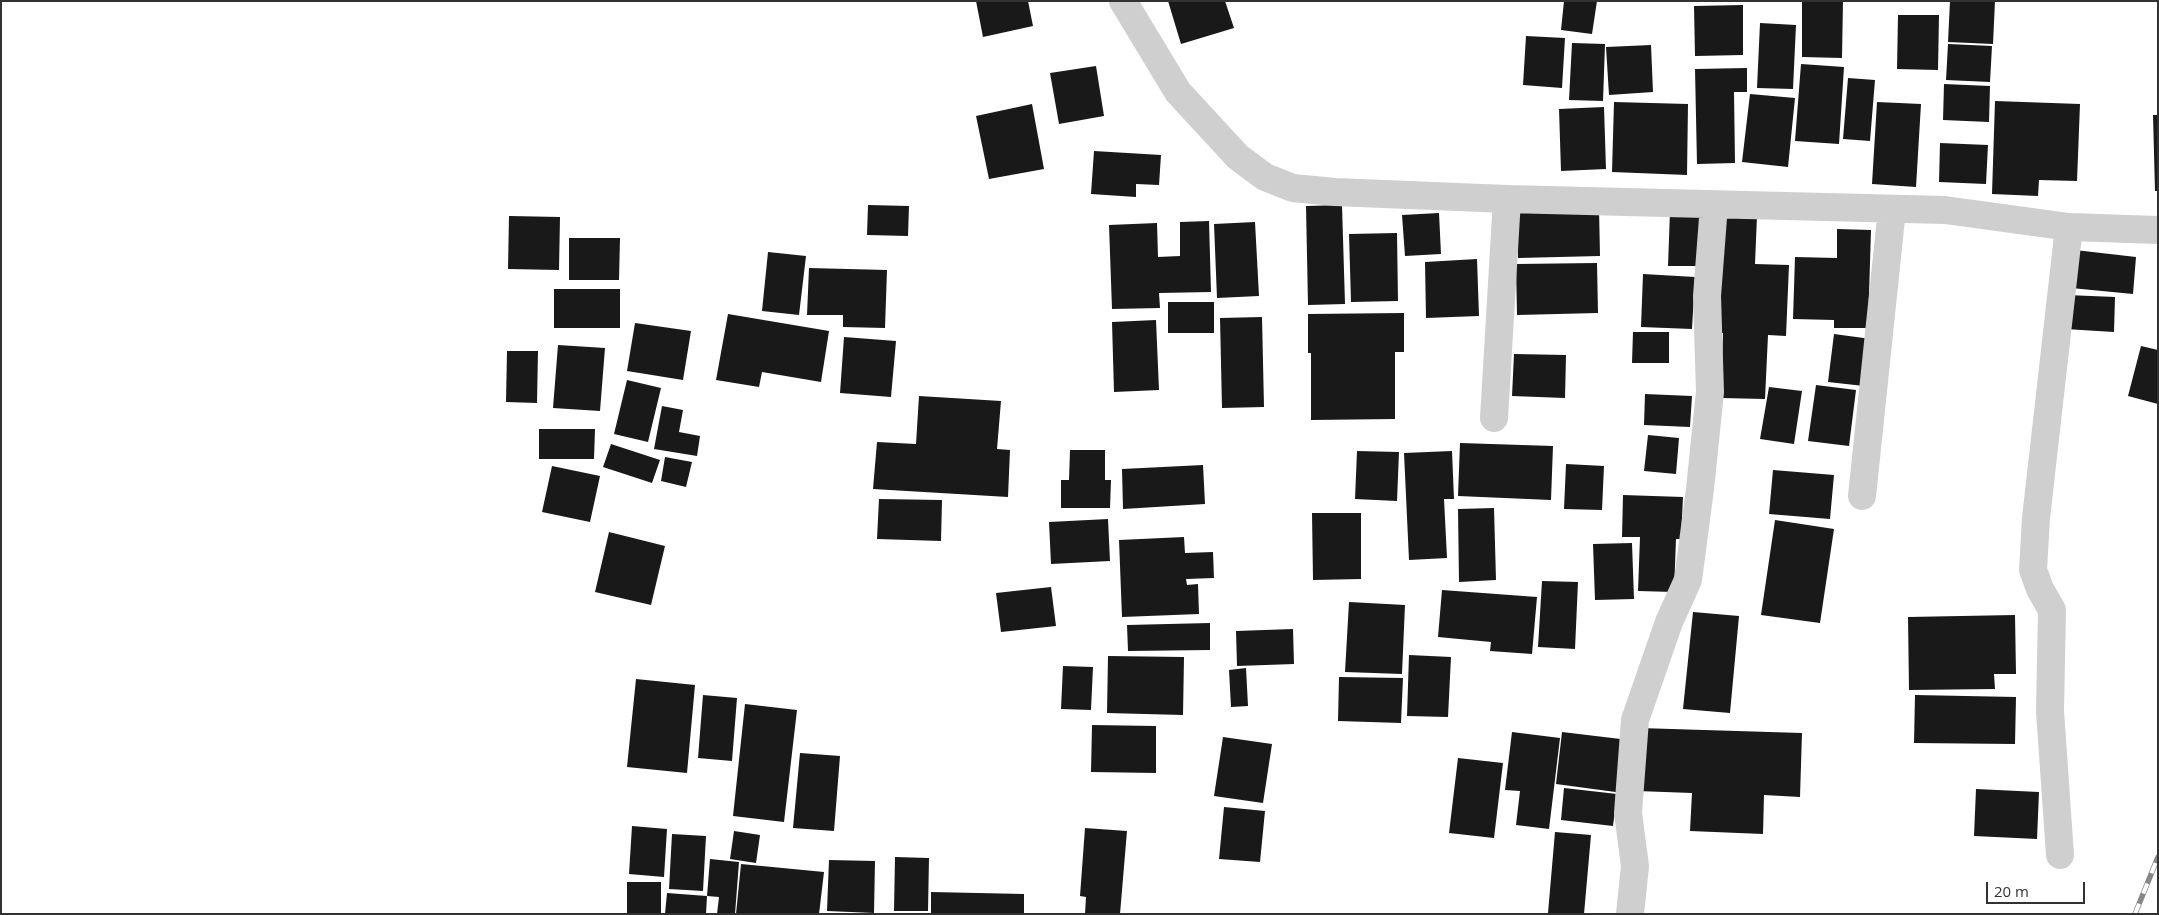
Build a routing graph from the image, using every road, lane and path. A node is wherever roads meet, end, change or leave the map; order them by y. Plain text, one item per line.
1 (1123, 1) edge
2 (1507, 199) junction
3 (1714, 205) junction
4 (1892, 209) junction
5 (2069, 227) junction
6 (2158, 230) edge
7 (1494, 418) dead end
8 (1862, 496) dead end
9 (2060, 855) dead end
10 (1630, 914) edge

1 - 2 street
2 - 3 street
2 - 7 street
3 - 4 street
3 - 10 street
4 - 5 street
4 - 8 street
5 - 6 street
5 - 9 street

